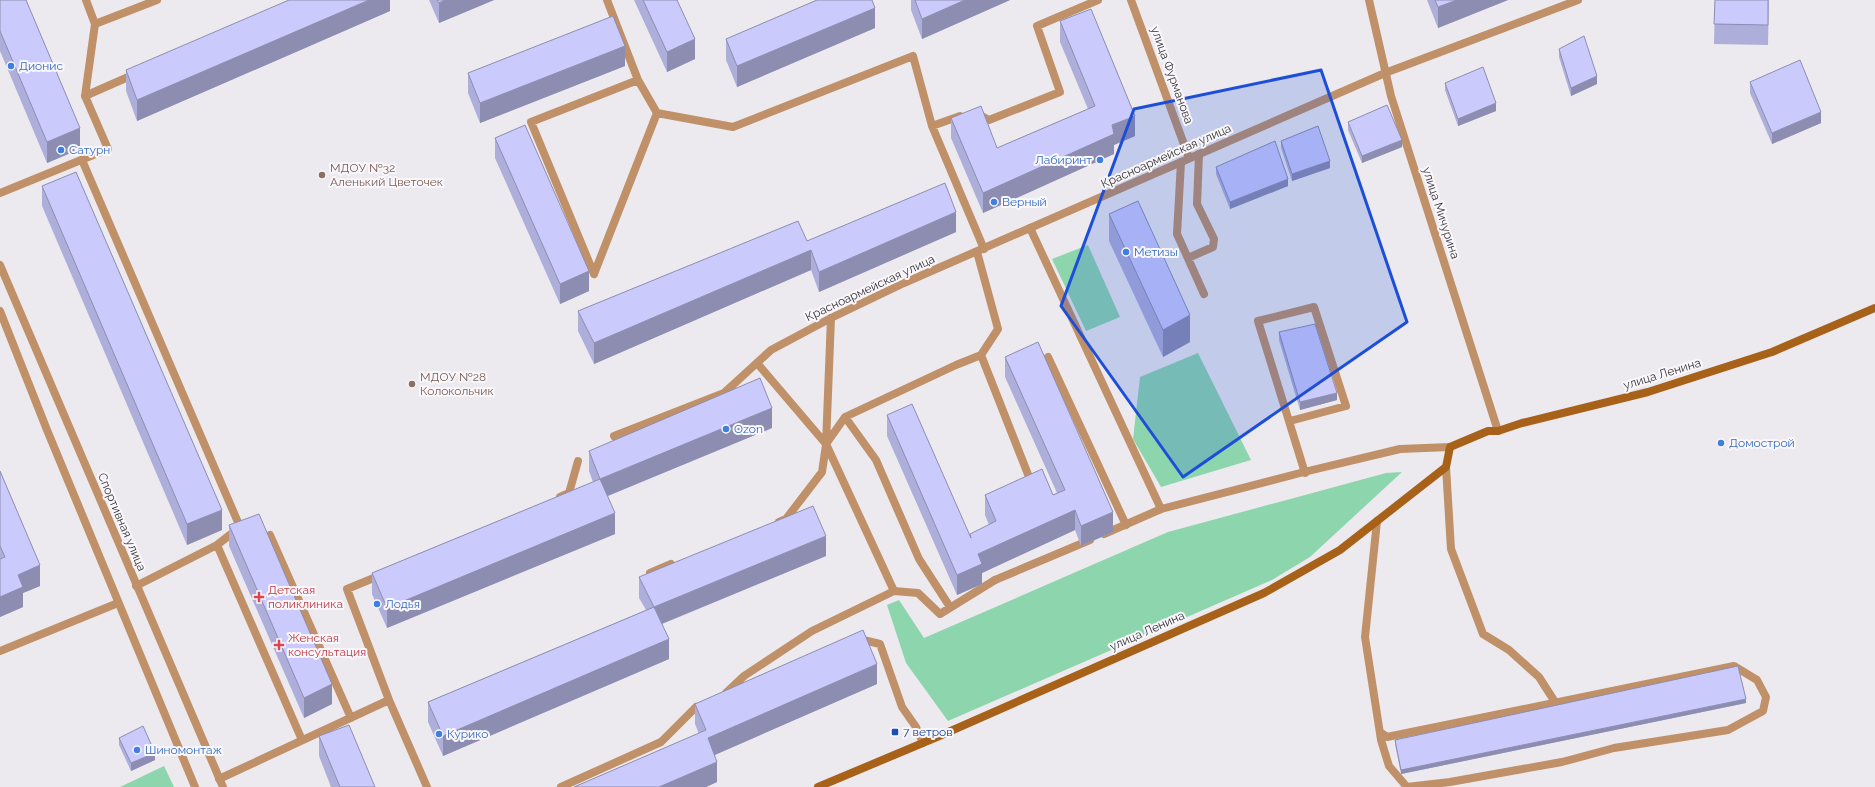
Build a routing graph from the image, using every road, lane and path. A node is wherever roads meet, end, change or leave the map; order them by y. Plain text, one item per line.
1 (86, 0) edge
2 (157, 0) edge
3 (607, 0) edge
4 (1098, 0) edge
5 (1131, 0) edge
6 (1369, 0) edge
7 (1578, 0) edge
8 (95, 24) junction
9 (142, 70) edge
10 (1385, 73) junction
11 (638, 80) junction
12 (85, 96) junction
13 (657, 113) junction
14 (932, 126) junction
15 (1199, 154) junction
16 (1189, 158) junction
17 (82, 160) junction
18 (1181, 162) junction
19 (0, 194) edge
20 (1030, 228) junction
21 (980, 250) junction
22 (1188, 258) junction
23 (0, 265) edge
24 (1204, 294) dead end
25 (1875, 308) edge
26 (0, 311) edge
27 (831, 318) junction
28 (981, 355) junction
29 (1048, 357) dead end
30 (757, 363) junction
31 (845, 417) junction
32 (1290, 421) junction
33 (1498, 431) junction
34 (614, 436) dead end
35 (826, 444) junction
36 (1450, 447) junction
37 (578, 461) dead end
38 (1446, 468) junction
39 (1305, 472) junction
40 (1031, 482) edge
41 (555, 499) edge
42 (1161, 509) junction
43 (1377, 521) junction
44 (771, 525) edge
45 (1126, 525) junction
46 (270, 535) edge
47 (218, 545) junction
48 (678, 562) edge
49 (390, 571) edge
50 (650, 573) edge
51 (136, 586) junction
52 (894, 591) junction
53 (118, 603) junction
54 (950, 607) junction
55 (853, 642) edge
56 (0, 651) edge
57 (737, 692) edge
58 (390, 700) junction
59 (1555, 702) junction
60 (696, 708) edge
61 (351, 718) junction
62 (1380, 732) junction
63 (302, 740) junction
64 (923, 743) junction
65 (219, 779) junction
66 (195, 787) edge
67 (223, 787) edge
68 (428, 787) edge
69 (562, 787) edge
70 (818, 787) edge

1 - 8 street
2 - 8 street
3 - 11 street
4 - 14 street
5 - 16 street, улица Фурманова
6 - 10 street, улица Мичурина
7 - 10 street, Красноармейская улица
8 - 12 street
9 - 12 street
10 - 15 street, Красноармейская улица
10 - 33 street, улица Мичурина
11 - 13 street
11 - 13 street
12 - 17 street
13 - 14 street
14 - 21 street
15 - 16 street, Красноармейская улица
15 - 22 street
16 - 18 street, Красноармейская улица
17 - 19 street
17 - 47 street
18 - 20 street, Красноармейская улица
18 - 22 street
20 - 21 street, Красноармейская улица
20 - 42 street
21 - 27 street, Красноармейская улица
21 - 28 street
22 - 24 street
23 - 51 street, Спортивная улица
25 - 33 street, улица Ленина
26 - 53 street
27 - 30 street, Красноармейская улица
27 - 35 street
28 - 31 street
28 - 40 street
29 - 45 street
30 - 34 street, Красноармейская улица
30 - 35 street
31 - 35 street
31 - 54 street
32 - 32 street
32 - 39 street
33 - 36 street, улица Ленина
35 - 44 street
35 - 52 street
36 - 38 street
36 - 39 street, улица Ленина
37 - 41 street
38 - 43 street, улица Ленина
38 - 59 street
39 - 42 street, улица Ленина
42 - 45 street, улица Ленина
43 - 62 street
43 - 64 street, улица Ленина
45 - 54 street, улица Ленина
46 - 61 street
47 - 51 street
47 - 63 street
48 - 50 street
49 - 58 street
51 - 65 street, Спортивная улица
52 - 54 street
52 - 57 street
53 - 56 street
53 - 66 street
55 - 64 street
58 - 61 street
58 - 68 street
59 - 62 street
59 - 62 street
60 - 69 street
61 - 63 street
63 - 65 street
64 - 70 street, улица Ленина
65 - 67 street, Спортивная улица

